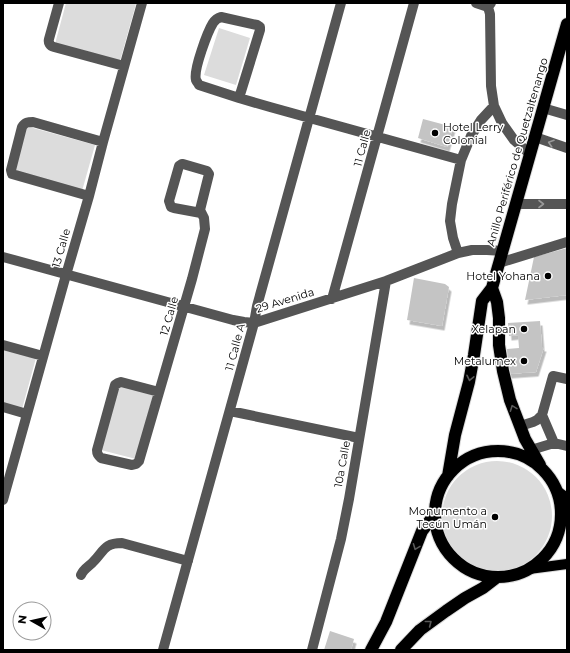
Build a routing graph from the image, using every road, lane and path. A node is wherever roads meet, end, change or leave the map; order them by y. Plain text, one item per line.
1 (59, 3) edge
2 (142, 3) edge
3 (341, 3) edge
4 (414, 3) edge
5 (476, 3) edge
6 (490, 5) edge
7 (567, 24) edge
8 (124, 66) junction
9 (239, 98) junction
10 (494, 106) junction
11 (543, 108) junction
12 (567, 115) edge
13 (309, 118) junction
14 (378, 137) junction
15 (535, 137) junction
16 (102, 142) junction
17 (567, 148) edge
18 (530, 154) junction
19 (461, 160) junction
20 (89, 196) junction
21 (516, 204) junction
22 (567, 204) edge
23 (201, 213) junction
24 (567, 242) edge
25 (458, 253) junction
26 (3, 257) edge
27 (501, 257) junction
28 (66, 275) junction
29 (386, 281) junction
30 (492, 288) junction
31 (332, 299) junction
32 (184, 306) junction
33 (254, 322) junction
34 (3, 345) edge
35 (43, 356) junction
36 (567, 379) edge
37 (159, 392) junction
38 (3, 407) edge
39 (230, 411) junction
40 (27, 414) junction
41 (540, 417) junction
42 (520, 426) junction
43 (359, 438) junction
44 (551, 444) junction
45 (567, 446) edge
46 (531, 450) junction
47 (542, 469) junction
48 (448, 476) junction
49 (5, 487) edge
50 (556, 490) junction
51 (567, 498) edge
52 (3, 500) edge
53 (435, 514) junction
54 (188, 561) junction
55 (567, 564) edge
56 (529, 569) junction
57 (82, 575) dead end
58 (496, 578) junction
59 (163, 650) edge
60 (312, 650) edge
61 (371, 650) edge
62 (401, 650) edge

1 - 8 street
2 - 8 street, 13 Calle
3 - 13 street, 11 Calle A
4 - 14 street, 11 Calle
5 - 6 street
6 - 10 street
7 - 11 highway, Anillo Periférico de Quetzaltenango
8 - 16 street, 13 Calle
9 - 9 street
9 - 13 street
10 - 18 street
10 - 19 street
11 - 12 street
11 - 15 highway, Anillo Periférico de Quetzaltenango
13 - 14 street
13 - 33 street, 11 Calle A
14 - 19 street
14 - 31 street, 11 Calle
17 -> 15 street
15 - 18 highway, Anillo Periférico de Quetzaltenango
16 - 20 street, 13 Calle
16 - 20 street
18 - 21 highway, Anillo Periférico de Quetzaltenango
19 - 25 street
20 - 28 street, 13 Calle
21 -> 22 street
21 - 27 highway, Anillo Periférico de Quetzaltenango
23 - 23 street, 12 Calle
23 - 32 street, 12 Calle
24 - 27 street
25 - 27 street, 29 Avenida
25 - 29 street, 29 Avenida
26 - 28 street, 29 Avenida
27 - 30 highway, Anillo Periférico de Quetzaltenango
28 - 32 street, 29 Avenida
28 - 35 street, 13 Calle
29 - 31 street, 29 Avenida
29 - 43 street, 10a Calle
42 -> 30 highway
30 -> 48 highway, Anillo Periférico de Quetzaltenango
31 - 33 street, 29 Avenida
32 - 33 street, 29 Avenida
32 - 37 street, 12 Calle
33 - 39 street, 11 Calle A
34 - 35 street
35 - 40 street, 13 Calle
36 - 41 street
37 - 37 street, 12 Calle
38 - 40 street
39 - 43 street
39 - 54 street, 11 Calle A
40 - 49 street, 13 Calle
41 - 42 street
41 - 44 street
42 - 46 highway
43 - 60 street, 10a Calle
44 - 45 street
44 - 46 street
46 - 47 highway
47 - 48 highway
47 - 50 highway
48 - 53 highway
49 - 52 street, 13 Calle
50 - 51 main road
50 - 56 highway
53 - 58 highway
53 -> 61 highway
54 - 57 street
54 - 59 street, 11 Calle A
55 - 56 main road
56 - 58 highway
62 -> 58 highway

